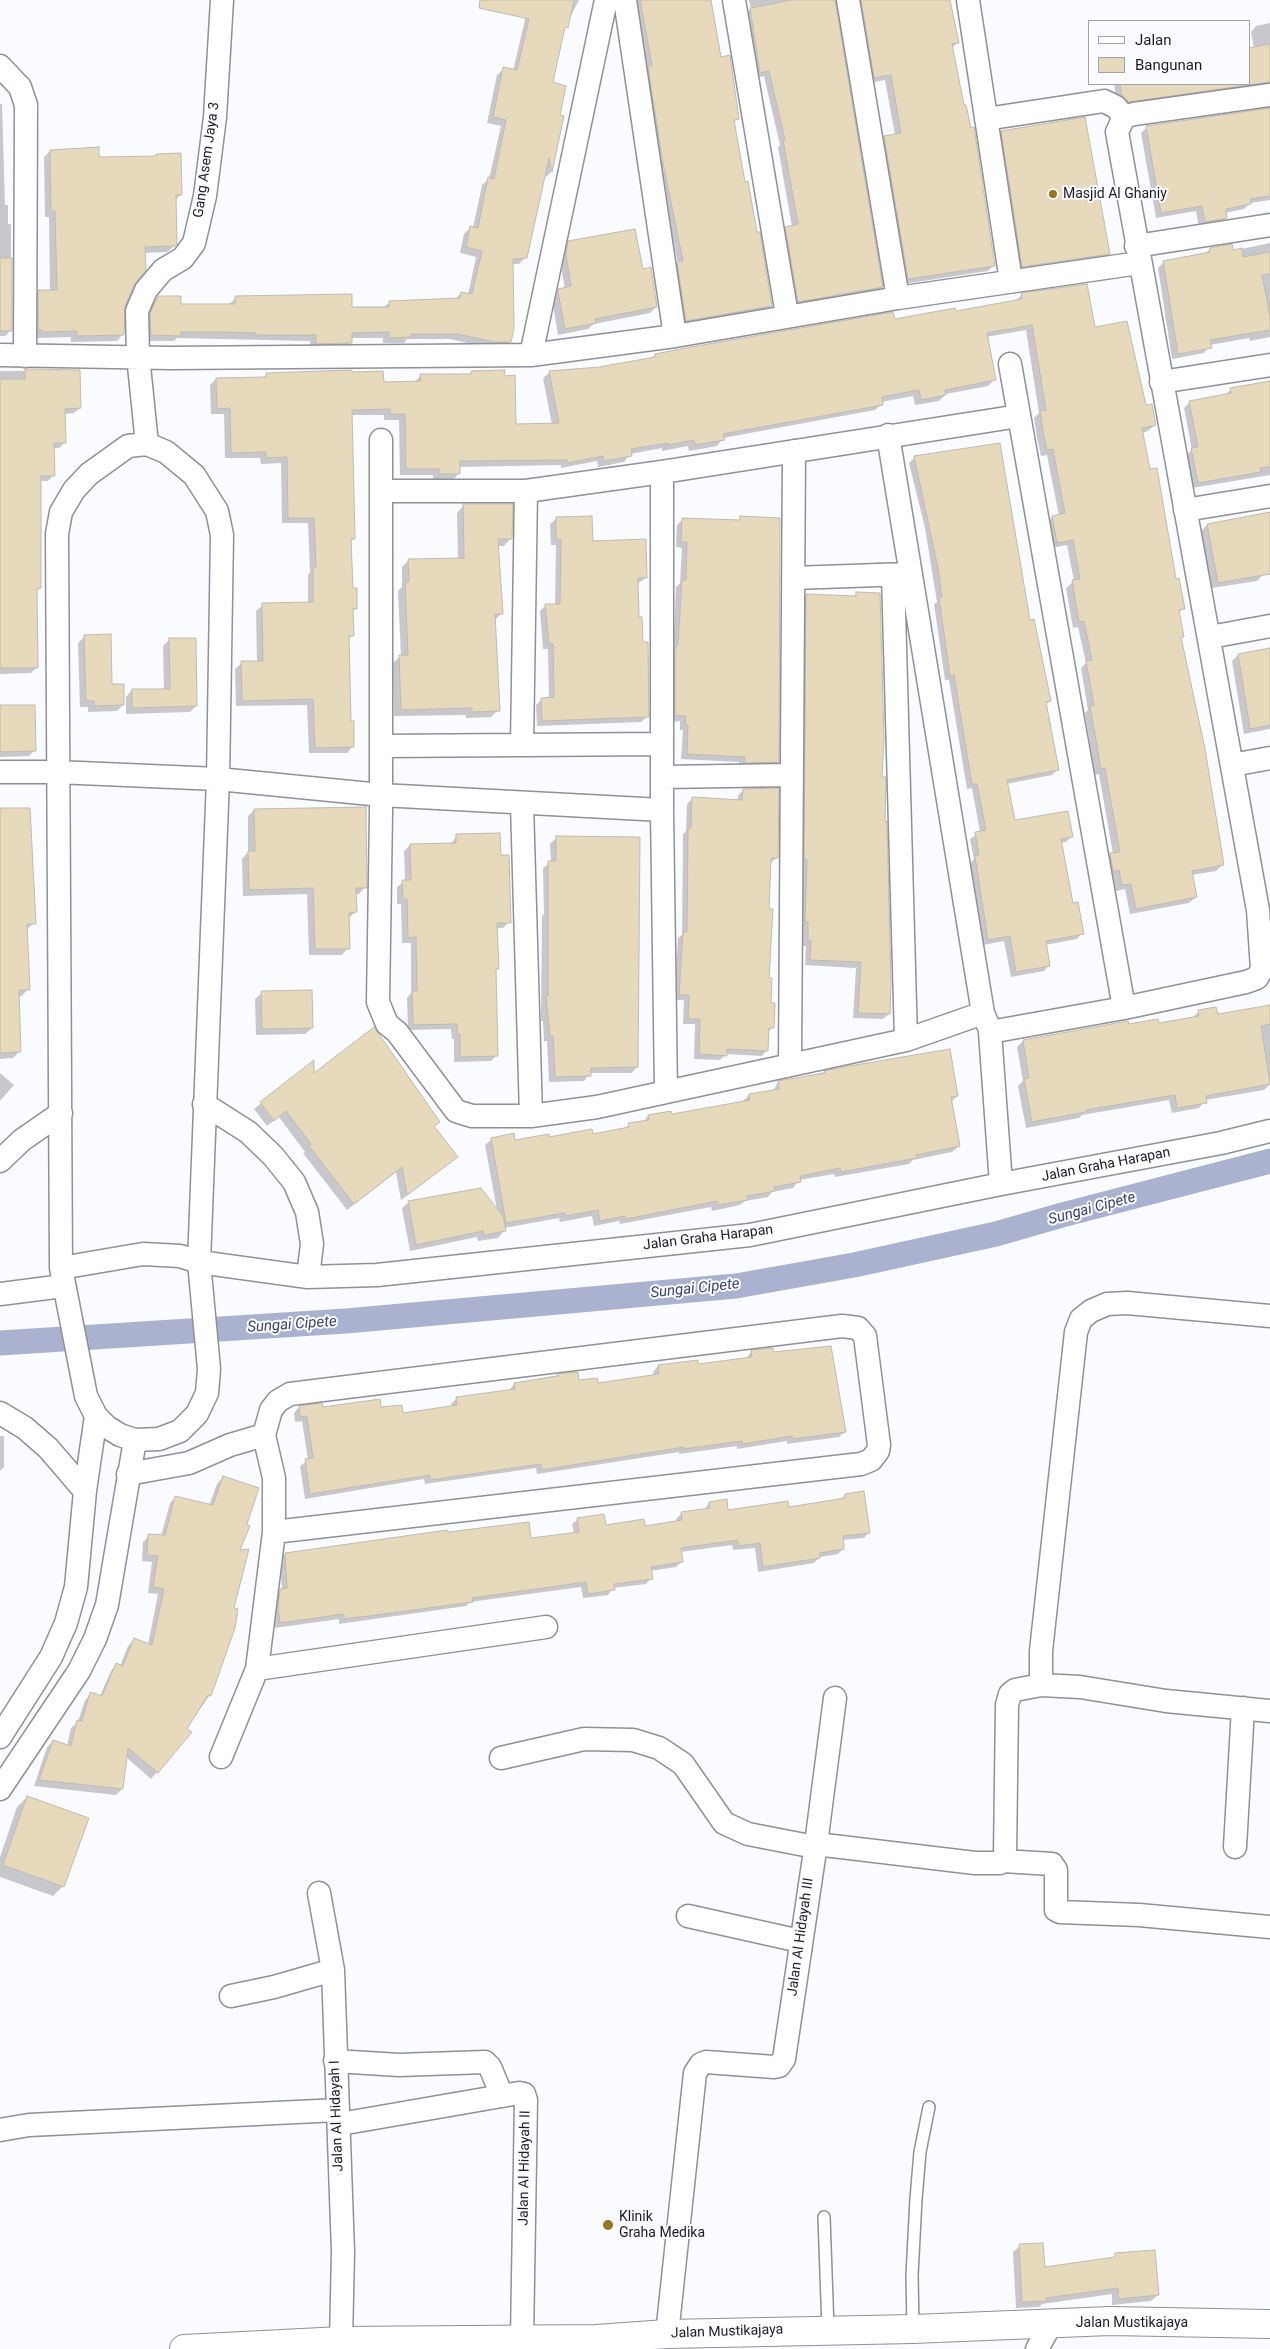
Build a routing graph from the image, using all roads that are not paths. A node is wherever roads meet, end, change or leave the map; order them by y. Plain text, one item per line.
1 (222, 0) edge
2 (606, 0) edge
3 (625, 0) edge
4 (734, 0) edge
5 (848, 0) edge
6 (970, 0) edge
7 (0, 66) edge
8 (1270, 95) edge
9 (1124, 117) junction
10 (986, 120) junction
11 (1270, 225) edge
12 (1138, 255) junction
13 (1011, 281) junction
14 (898, 298) junction
15 (787, 315) junction
16 (675, 336) junction
17 (0, 355) edge
18 (25, 356) junction
19 (138, 356) junction
20 (531, 356) junction
21 (1010, 364) dead end
22 (1270, 365) edge
23 (1161, 382) junction
24 (1019, 416) junction
25 (888, 435) junction
26 (381, 440) dead end
27 (147, 444) junction
28 (794, 451) junction
29 (662, 472) junction
30 (381, 491) junction
31 (526, 491) junction
32 (1270, 496) edge
33 (1185, 510) junction
34 (902, 574) junction
35 (793, 578) junction
36 (1270, 626) edge
37 (1210, 637) junction
38 (662, 744) junction
39 (522, 745) junction
40 (381, 746) junction
41 (1270, 758) edge
42 (1232, 765) junction
43 (0, 772) edge
44 (57, 772) junction
45 (791, 775) junction
46 (662, 777) junction
47 (218, 779) junction
48 (381, 795) junction
49 (522, 804) junction
50 (662, 810) junction
51 (1264, 909) edge
52 (1124, 1008) junction
53 (986, 1022) junction
54 (906, 1040) junction
55 (790, 1064) junction
56 (666, 1092) junction
57 (204, 1104) junction
58 (61, 1113) junction
59 (531, 1116) junction
60 (1270, 1131) edge
61 (0, 1161) edge
62 (1001, 1184) junction
63 (199, 1262) junction
64 (62, 1277) junction
65 (308, 1277) junction
66 (0, 1294) edge
67 (1270, 1316) edge
68 (0, 1412) edge
69 (96, 1416) junction
70 (264, 1435) junction
71 (135, 1440) junction
72 (128, 1474) junction
73 (85, 1490) junction
74 (274, 1532) junction
75 (546, 1627) dead end
76 (51, 1657) junction
77 (257, 1669) junction
78 (79, 1671) junction
79 (1041, 1685) junction
80 (31, 1692) junction
81 (835, 1698) dead end
82 (55, 1706) junction
83 (1243, 1708) junction
84 (1270, 1712) edge
85 (0, 1737) edge
86 (221, 1757) dead end
87 (501, 1758) dead end
88 (0, 1789) edge
89 (816, 1845) junction
90 (1235, 1847) dead end
91 (1003, 1861) junction
92 (319, 1893) dead end
93 (688, 1916) dead end
94 (1270, 1927) edge
95 (800, 1940) junction
96 (333, 1970) junction
97 (231, 1996) dead end
98 (335, 2062) junction
99 (502, 2096) junction
100 (929, 2107) dead end
101 (339, 2117) junction
102 (0, 2130) edge
103 (824, 2217) dead end
104 (1051, 2324) junction
105 (1270, 2324) edge
106 (828, 2329) junction
107 (914, 2330) junction
108 (667, 2334) junction
109 (522, 2338) junction
110 (341, 2341) junction
111 (240, 2348) edge
112 (184, 2349) edge
113 (1037, 2349) edge

1 - 19 street, Gang Asem Jaya 3
2 - 20 street
3 - 16 street
4 - 15 street
5 - 14 street
6 - 10 street
7 - 18 street
8 - 9 street
9 - 10 street
9 - 12 street
10 - 13 street
11 - 12 street
12 - 13 street
12 - 23 street
13 - 14 street
14 - 15 street
15 - 16 street
16 - 20 street
17 - 18 street
18 - 19 street
19 - 20 street
19 - 27 street, Gang Asem Jaya 3
21 - 24 street
22 - 23 street
23 - 33 street
24 - 25 street
24 - 52 street
25 - 28 street
25 - 34 street
26 - 30 street
27 - 44 street
27 - 47 street
28 - 29 street
28 - 35 street
29 - 31 street
29 - 38 street
30 - 31 street
30 - 40 street
31 - 39 street
32 - 33 street
33 - 37 street
34 - 35 street
34 - 53 street
34 - 54 street
35 - 45 street
36 - 37 street
37 - 42 street
38 - 39 street
38 - 46 street
39 - 40 street
40 - 48 street
41 - 42 street
42 - 51 street
43 - 44 street
44 - 47 street
44 - 58 street
45 - 46 street
45 - 55 street
46 - 50 street
47 - 48 street
47 - 57 street
48 - 49 street
48 - 59 street
49 - 50 street
49 - 59 street
50 - 56 street
51 - 52 street
52 - 53 street
53 - 54 street
53 - 62 street
54 - 55 street
55 - 56 street
56 - 59 street
57 - 63 street
57 - 65 street
58 - 61 street
58 - 64 street
60 - 62 street, Jalan Graha Harapan
62 - 65 street, Jalan Graha Harapan
63 - 64 street
63 - 65 street, Jalan Graha Harapan
63 - 71 street
64 - 66 street
64 - 69 street
67 - 79 street
68 - 73 street
69 - 71 street
69 - 73 street
70 - 72 street
70 - 74 street
70 - 74 street
71 - 72 street
72 - 78 street
73 - 76 street
74 - 77 street
75 - 77 street
76 - 78 street
76 - 80 street
77 - 86 street
78 - 82 street
79 - 83 street
79 - 91 street
80 - 82 street
80 - 85 street
81 - 89 street, Jalan Al Hidayah III
82 - 88 street
83 - 84 street
83 - 90 street
87 - 89 street
89 - 91 street
89 - 95 street, Jalan Al Hidayah III
91 - 94 street
92 - 96 street, Jalan Al Hidayah I
93 - 95 street
95 - 108 street, Jalan Al Hidayah III
96 - 97 street
96 - 98 street, Jalan Al Hidayah I
98 - 99 street
98 - 101 street, Jalan Al Hidayah I
99 - 101 street, Jalan Al Hidayah II
99 - 109 street, Jalan Al Hidayah II
100 - 107 lane
101 - 102 street, Jalan Al Hidayah II
101 - 110 street, Jalan Al Hidayah I
103 - 106 lane
104 - 105 main road, Jalan Mustikajaya
104 - 107 main road, Jalan Mustikajaya
104 - 113 street
106 - 107 main road, Jalan Mustikajaya
106 - 108 main road, Jalan Mustikajaya
108 - 109 main road, Jalan Mustikajaya
109 - 110 main road, Jalan Mustikajaya
110 - 111 main road, Jalan Mustikajaya
111 - 112 main road, Jalan Mustikajaya

